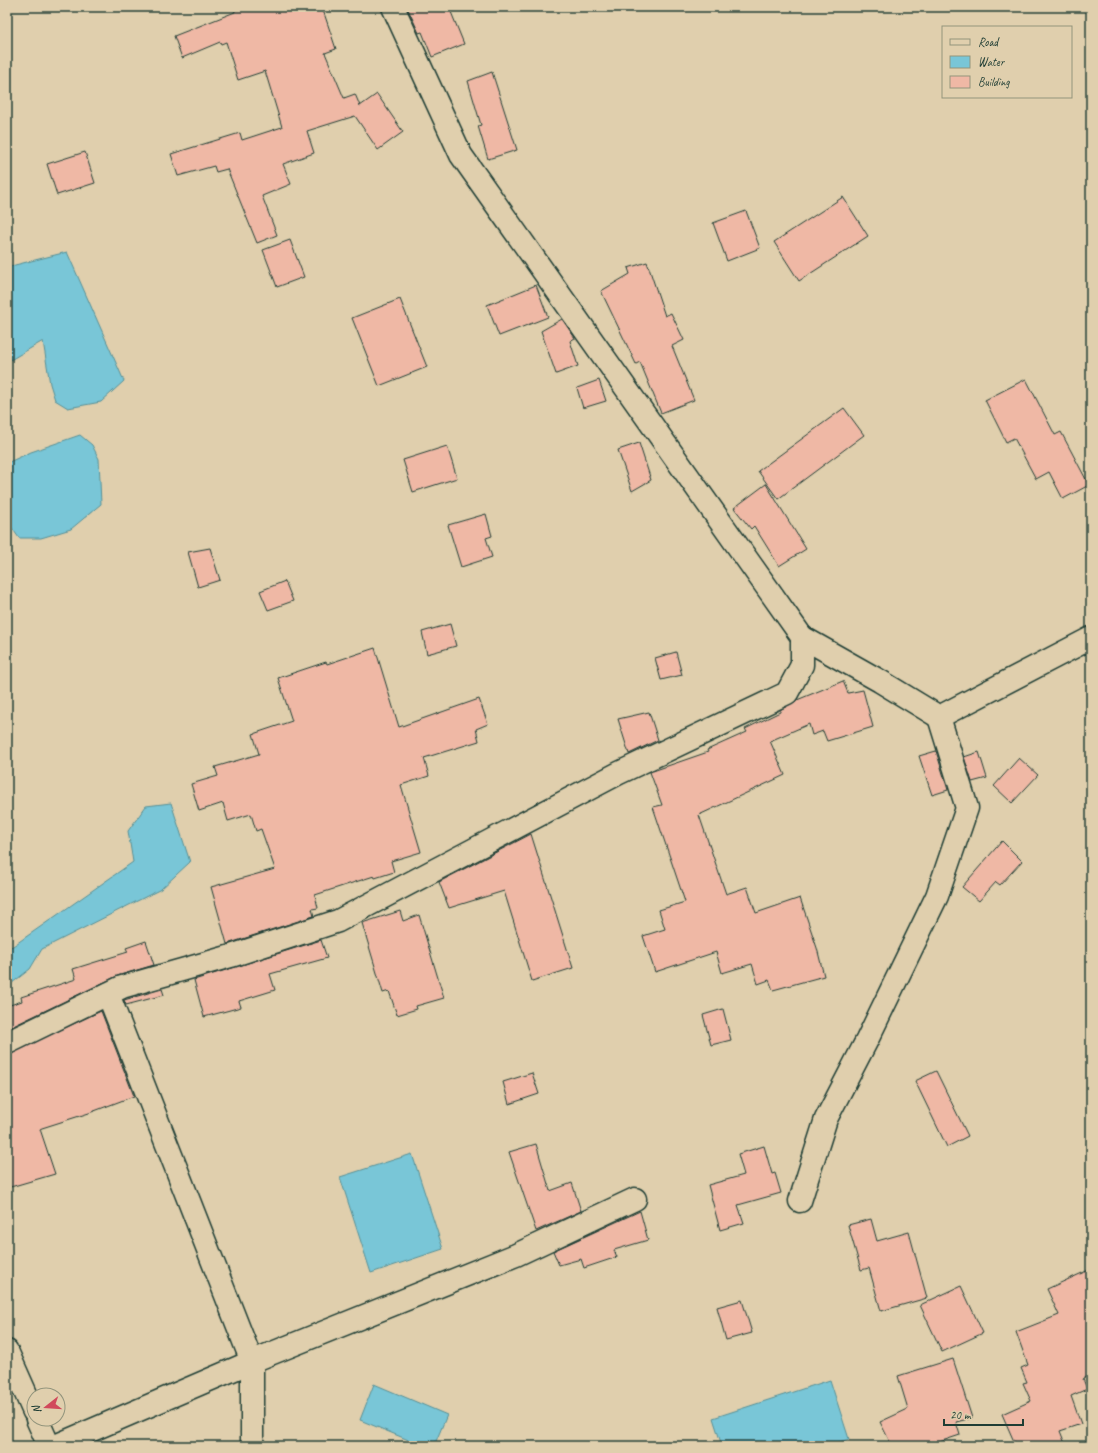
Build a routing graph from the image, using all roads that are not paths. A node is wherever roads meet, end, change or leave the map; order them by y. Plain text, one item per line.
1 (393, 7) edge
2 (802, 637) junction
3 (1091, 638) edge
4 (939, 717) junction
5 (108, 994) junction
6 (7, 1043) edge
7 (636, 1199) dead end
8 (800, 1201) dead end
9 (7, 1351) edge
10 (252, 1362) junction
11 (26, 1394) edge
12 (41, 1427) edge
13 (49, 1446) edge
14 (55, 1446) edge
15 (255, 1446) edge

1 - 2 street
2 - 4 street
2 - 5 street
3 - 4 street
4 - 8 street
5 - 6 street
5 - 10 street
7 - 10 street
9 - 11 street
10 - 14 street
10 - 15 street
12 - 13 street

